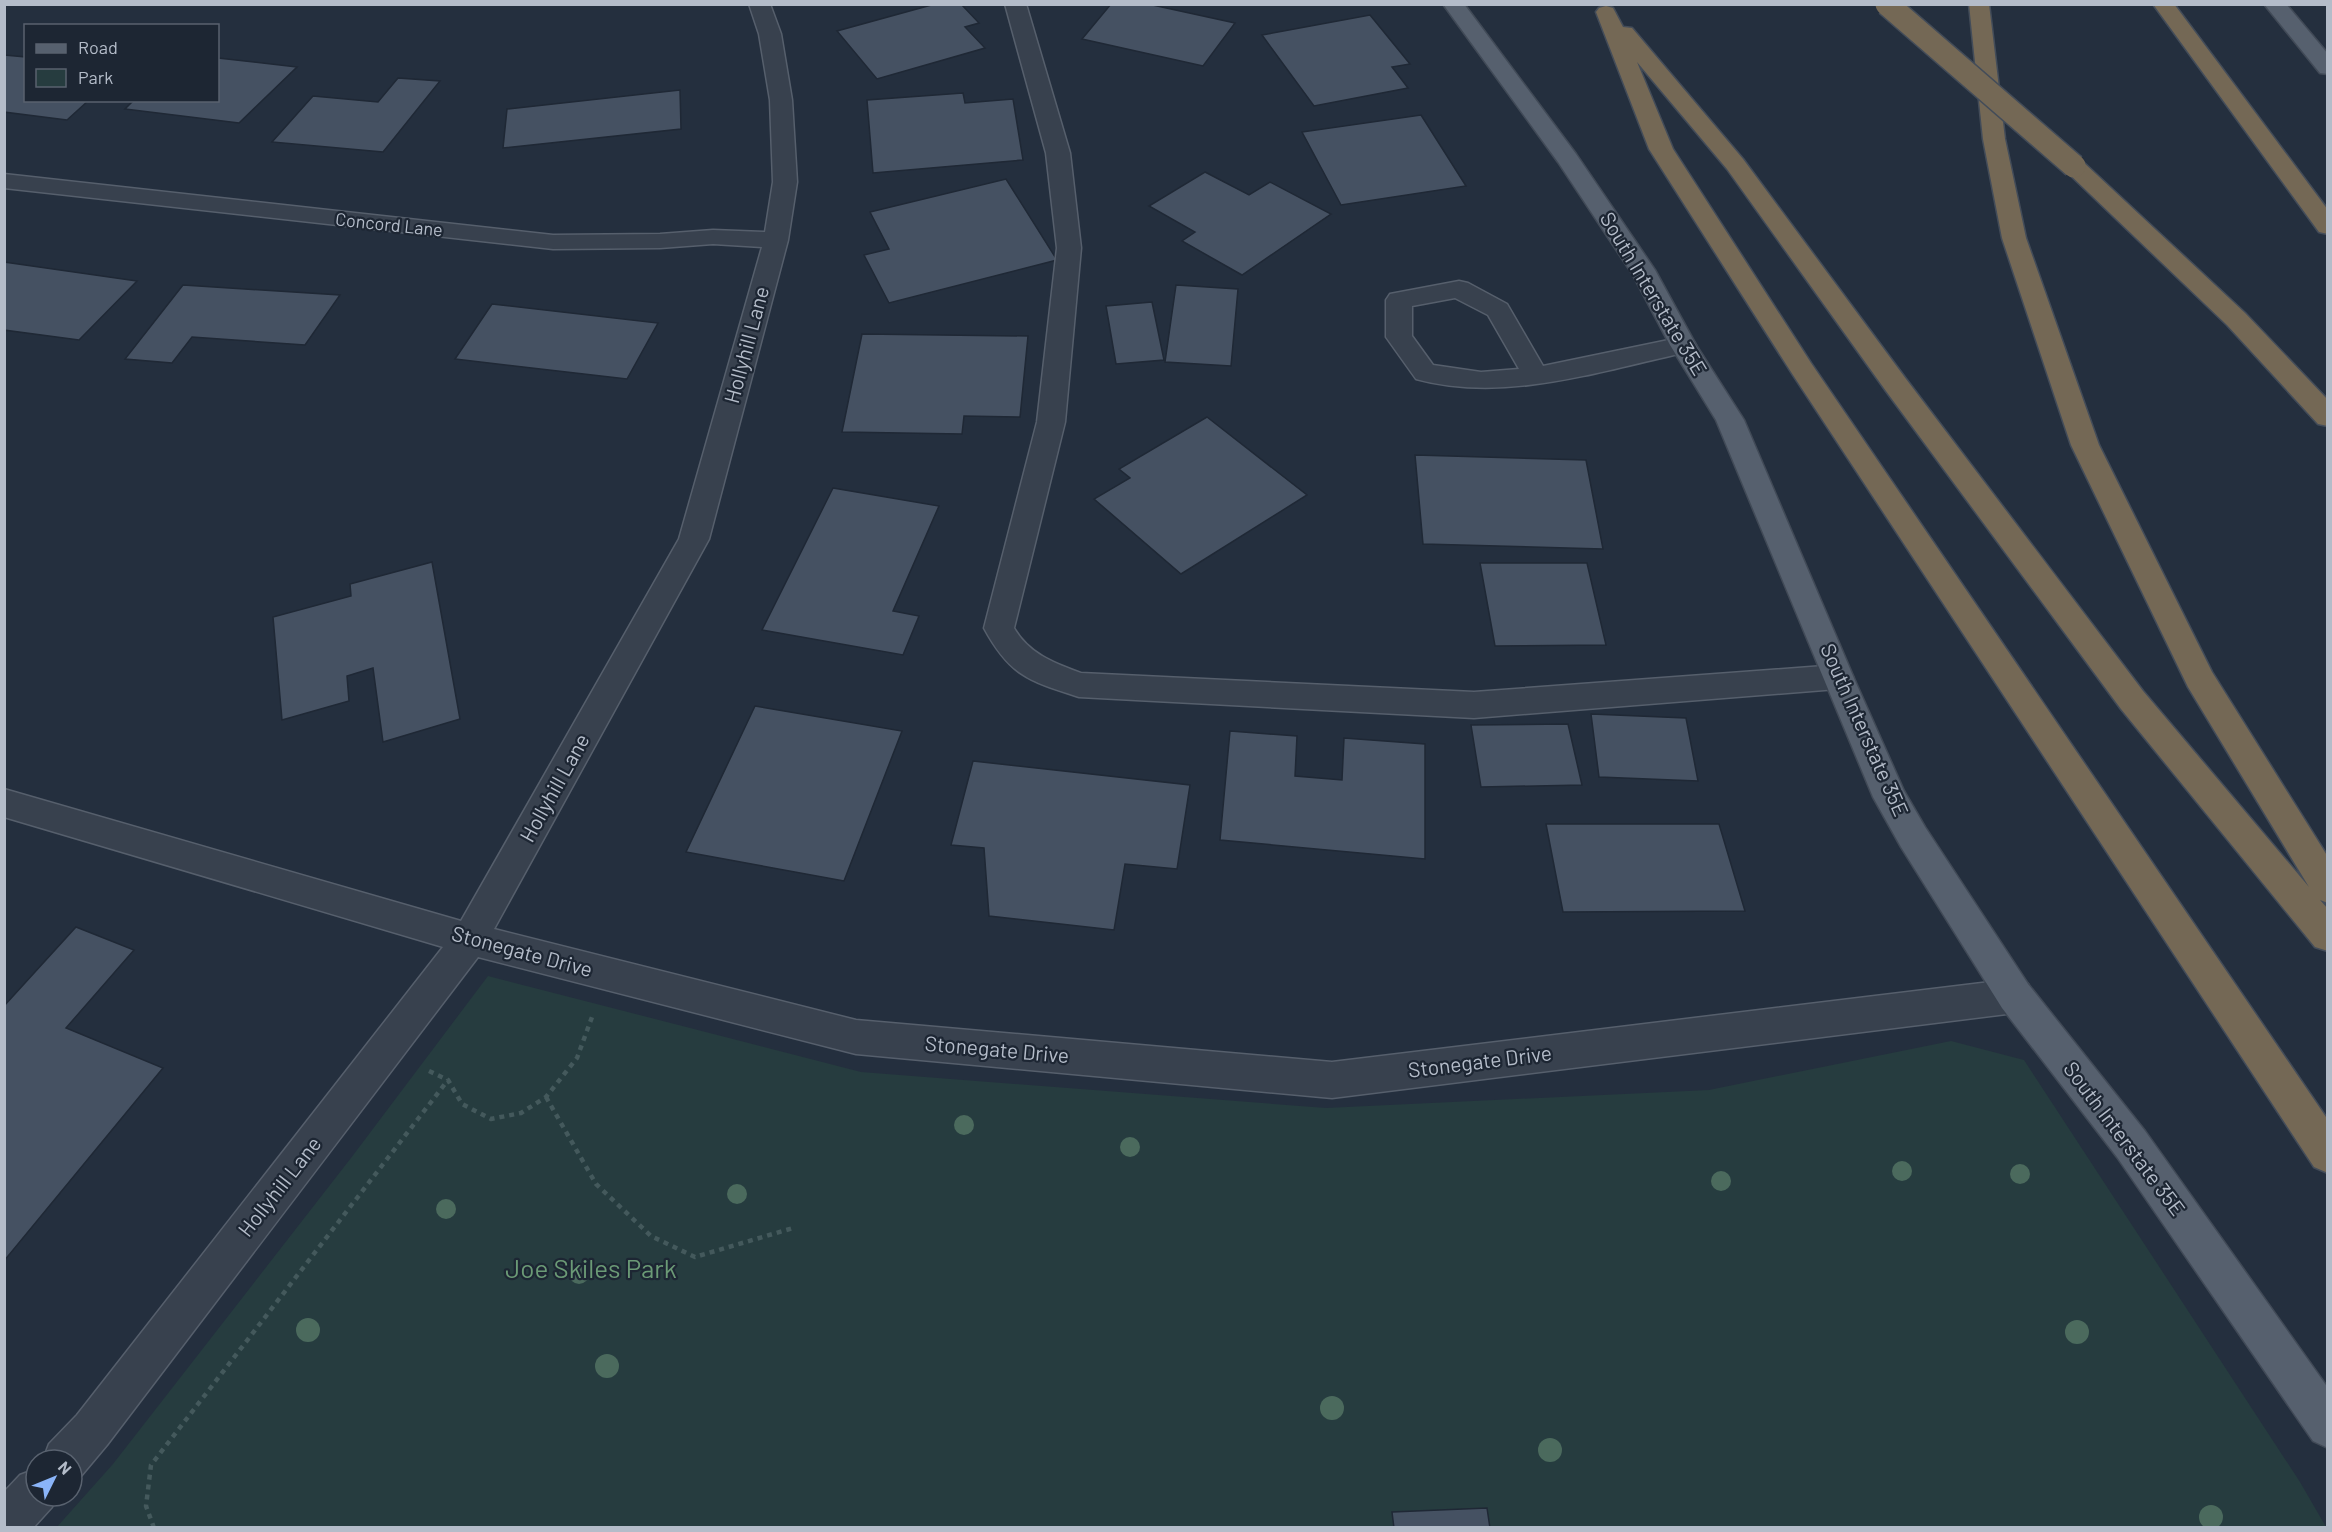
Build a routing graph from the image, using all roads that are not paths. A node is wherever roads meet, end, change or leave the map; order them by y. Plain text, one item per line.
1 (759, 4) edge
2 (1015, 4) edge
3 (1453, 4) edge
4 (1887, 4) edge
5 (1979, 4) edge
6 (2163, 4) edge
7 (2274, 4) edge
8 (1603, 8) edge
9 (2328, 68) edge
10 (4, 181) edge
11 (2328, 226) edge
12 (776, 240) junction
13 (1683, 345) junction
14 (1536, 376) junction
15 (2328, 417) edge
16 (1838, 677) junction
17 (4, 802) edge
18 (2328, 888) edge
19 (2328, 936) edge
20 (470, 939) junction
21 (2015, 996) junction
22 (2328, 1154) edge
23 (2328, 1426) edge
24 (75, 1448) edge
25 (24, 1504) edge
26 (4, 1525) edge

1 - 12 street, Hollyhill Lane
2 - 16 street
3 - 13 main road, South Interstate 35E
4 - 15 highway, bridge
5 - 18 highway
6 - 11 highway
7 - 9 main road
8 - 19 highway
8 - 22 highway
10 - 12 street, Concord Lane
12 - 20 street, Hollyhill Lane
13 - 14 street
13 - 16 main road, South Interstate 35E
14 - 14 street
16 - 21 main road, South Interstate 35E
17 - 20 street, Stonegate Drive
20 - 21 street, Stonegate Drive
20 - 24 street, Hollyhill Lane
21 - 23 main road, South Interstate 35E
25 - 26 street

